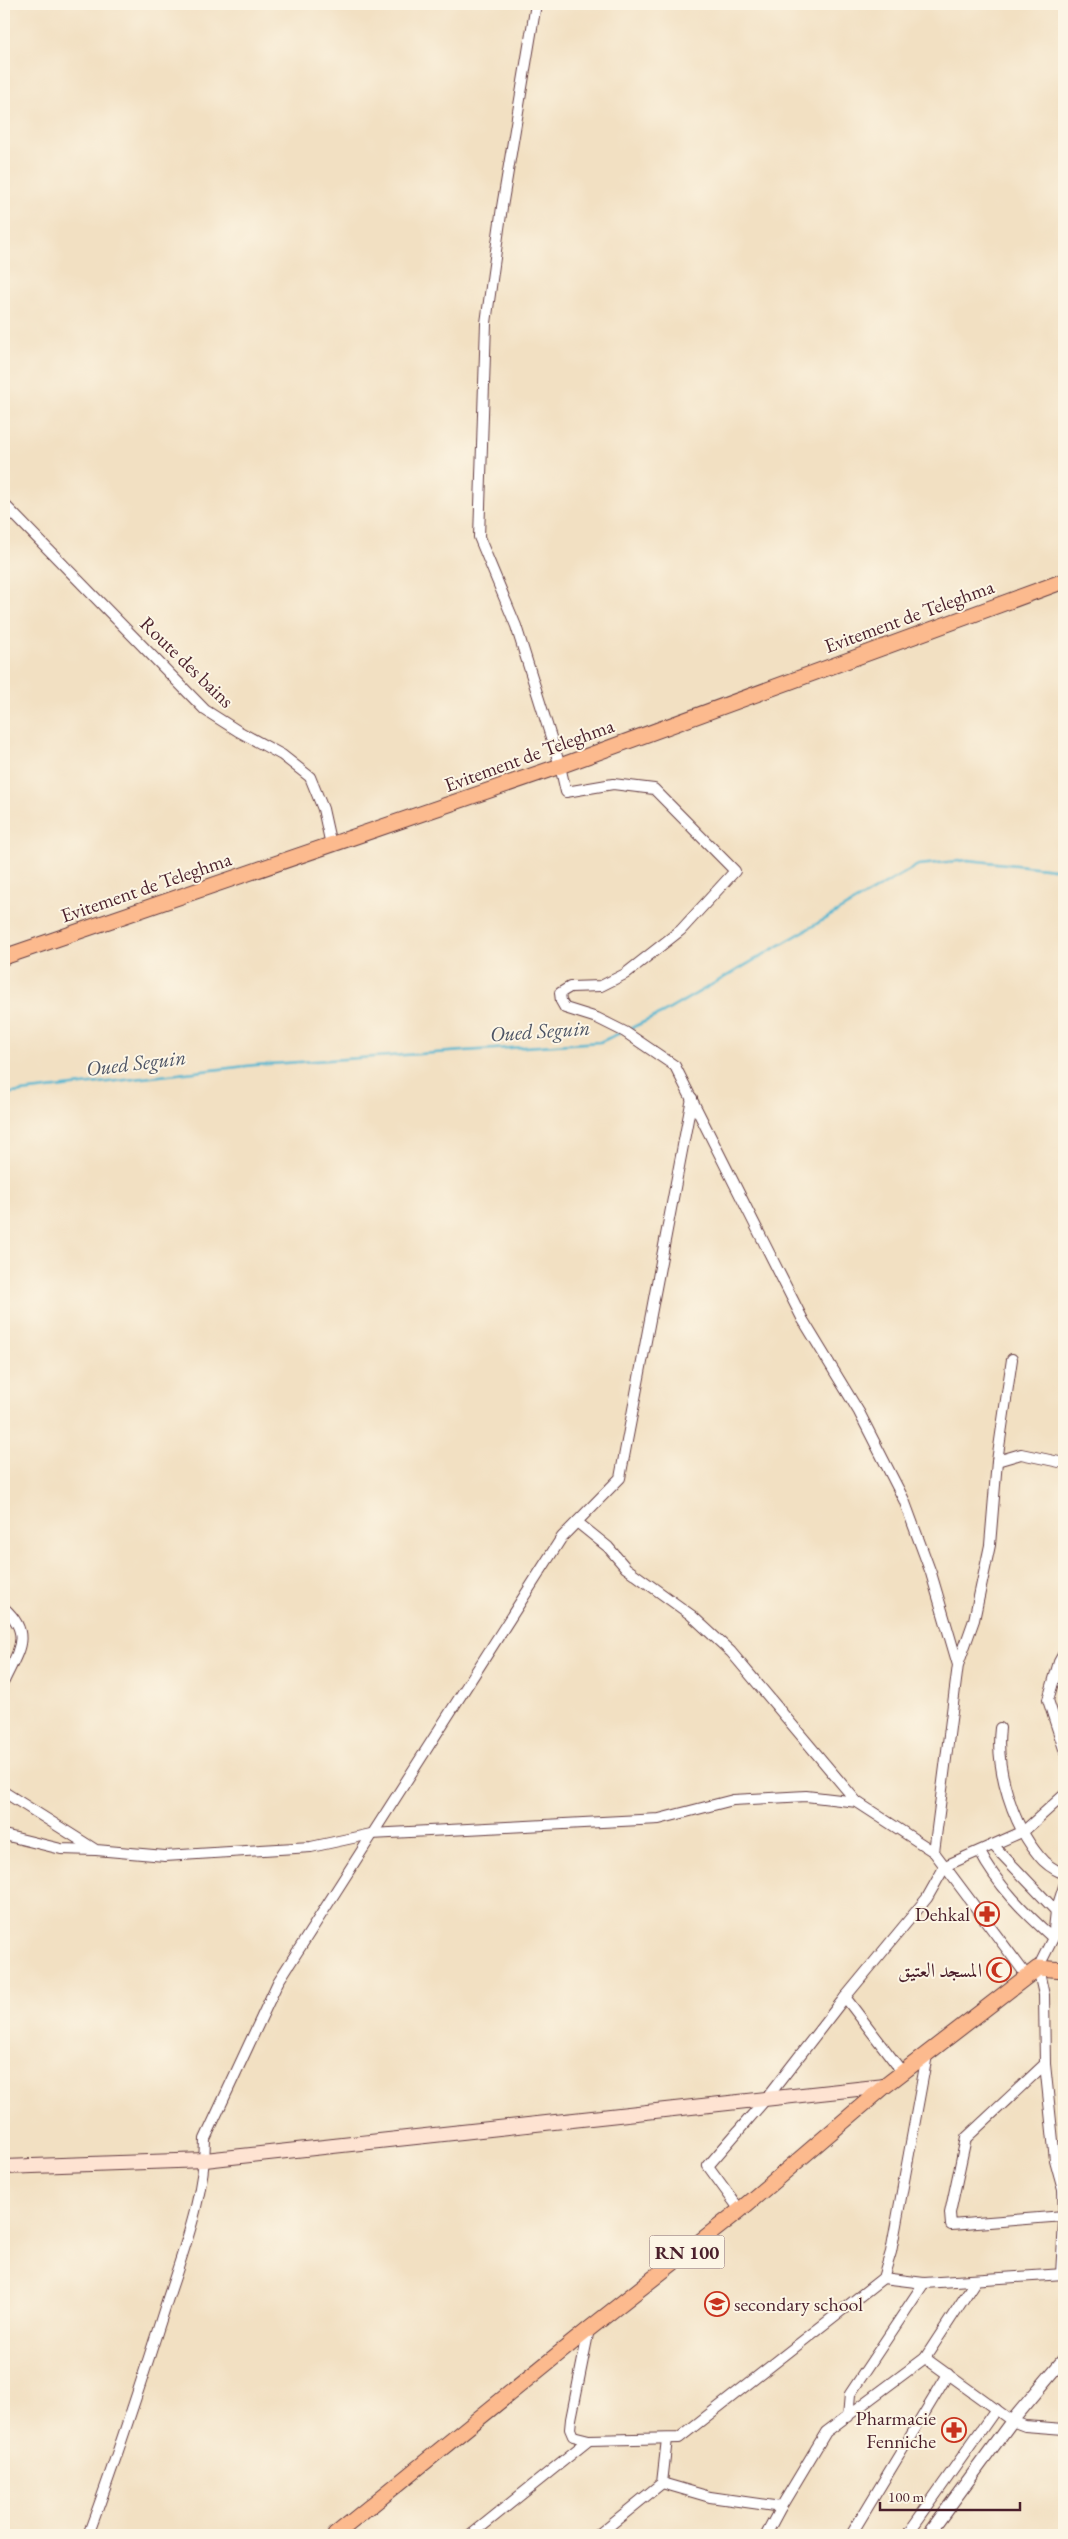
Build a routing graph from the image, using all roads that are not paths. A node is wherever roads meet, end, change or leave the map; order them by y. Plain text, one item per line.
1 (536, 4) edge
2 (4, 504) edge
3 (1064, 581) edge
4 (560, 766) junction
5 (331, 845) junction
6 (4, 957) edge
7 (692, 1098) junction
8 (1012, 1359) dead end
9 (997, 1461) junction
10 (1064, 1464) edge
11 (577, 1522) junction
12 (4, 1608) edge
13 (1064, 1653) edge
14 (958, 1666) junction
15 (4, 1682) edge
16 (1000, 1728) dead end
17 (1064, 1749) edge
18 (4, 1792) edge
19 (1064, 1795) edge
20 (857, 1802) junction
21 (1024, 1831) junction
22 (371, 1834) junction
23 (4, 1835) edge
24 (993, 1845) junction
25 (96, 1850) junction
26 (934, 1852) junction
27 (980, 1852) junction
28 (945, 1866) junction
29 (1064, 1874) edge
30 (1064, 1886) edge
31 (1056, 1911) junction
32 (1053, 1938) junction
33 (1064, 1970) edge
34 (1032, 1972) junction
35 (845, 1997) junction
36 (927, 2055) junction
37 (1045, 2064) junction
38 (904, 2072) junction
39 (885, 2086) junction
40 (766, 2099) junction
41 (205, 2160) junction
42 (4, 2167) edge
43 (740, 2210) junction
44 (1064, 2217) edge
45 (1063, 2274) edge
46 (883, 2278) junction
47 (976, 2280) junction
48 (924, 2283) junction
49 (589, 2329) junction
50 (925, 2358) junction
51 (1064, 2359) edge
52 (948, 2374) junction
53 (996, 2409) junction
54 (848, 2417) junction
55 (1012, 2421) junction
56 (1064, 2429) edge
57 (589, 2440) junction
58 (666, 2440) junction
59 (662, 2483) junction
60 (781, 2507) junction
61 (88, 2535) edge
62 (335, 2535) edge
63 (471, 2535) edge
64 (598, 2535) edge
65 (766, 2535) edge
66 (852, 2535) edge
67 (907, 2535) edge
68 (928, 2535) edge

1 - 4 street
2 - 5 street, Route des bains
3 - 4 main road, Evitement de Teleghma
4 - 5 main road, Evitement de Teleghma
4 - 7 street
5 - 6 main road, Evitement de Teleghma
7 - 11 street
7 - 14 street
8 - 9 street
9 - 10 street
9 - 14 street
11 - 20 street
11 - 22 street
12 - 15 street
13 - 17 street
14 - 26 street
16 - 21 street
18 - 25 street
19 - 21 street
20 - 22 street
20 - 26 street
21 - 24 street
21 - 29 street
22 - 25 street
22 - 41 street
23 - 25 street
24 - 27 street
24 - 31 street
26 - 28 street
27 - 28 street
27 - 32 street
28 - 34 street
28 - 35 street
30 - 31 street
31 - 32 street
32 - 34 street
33 - 34 main road
34 - 36 main road, RN 100
34 - 37 street
35 - 38 street
35 - 40 street
36 - 38 main road, RN 100
36 - 46 street
37 - 44 street
37 - 44 street
38 - 39 main road, RN 100
39 - 40 main road
39 - 43 main road, RN 100
40 - 41 main road
40 - 43 street
41 - 42 main road
41 - 61 street
43 - 49 main road, RN 100
44 - 45 street
45 - 47 street
46 - 48 street
46 - 58 street
47 - 48 street
47 - 50 street
48 - 54 street
49 - 57 street
49 - 62 main road, RN 100
50 - 52 street
50 - 54 street
51 - 55 street
52 - 53 street
52 - 66 street
53 - 55 street
53 - 67 street
54 - 60 street
55 - 56 street
55 - 68 street
57 - 58 street
57 - 63 street
58 - 59 street
59 - 60 street
59 - 64 street
60 - 65 street

